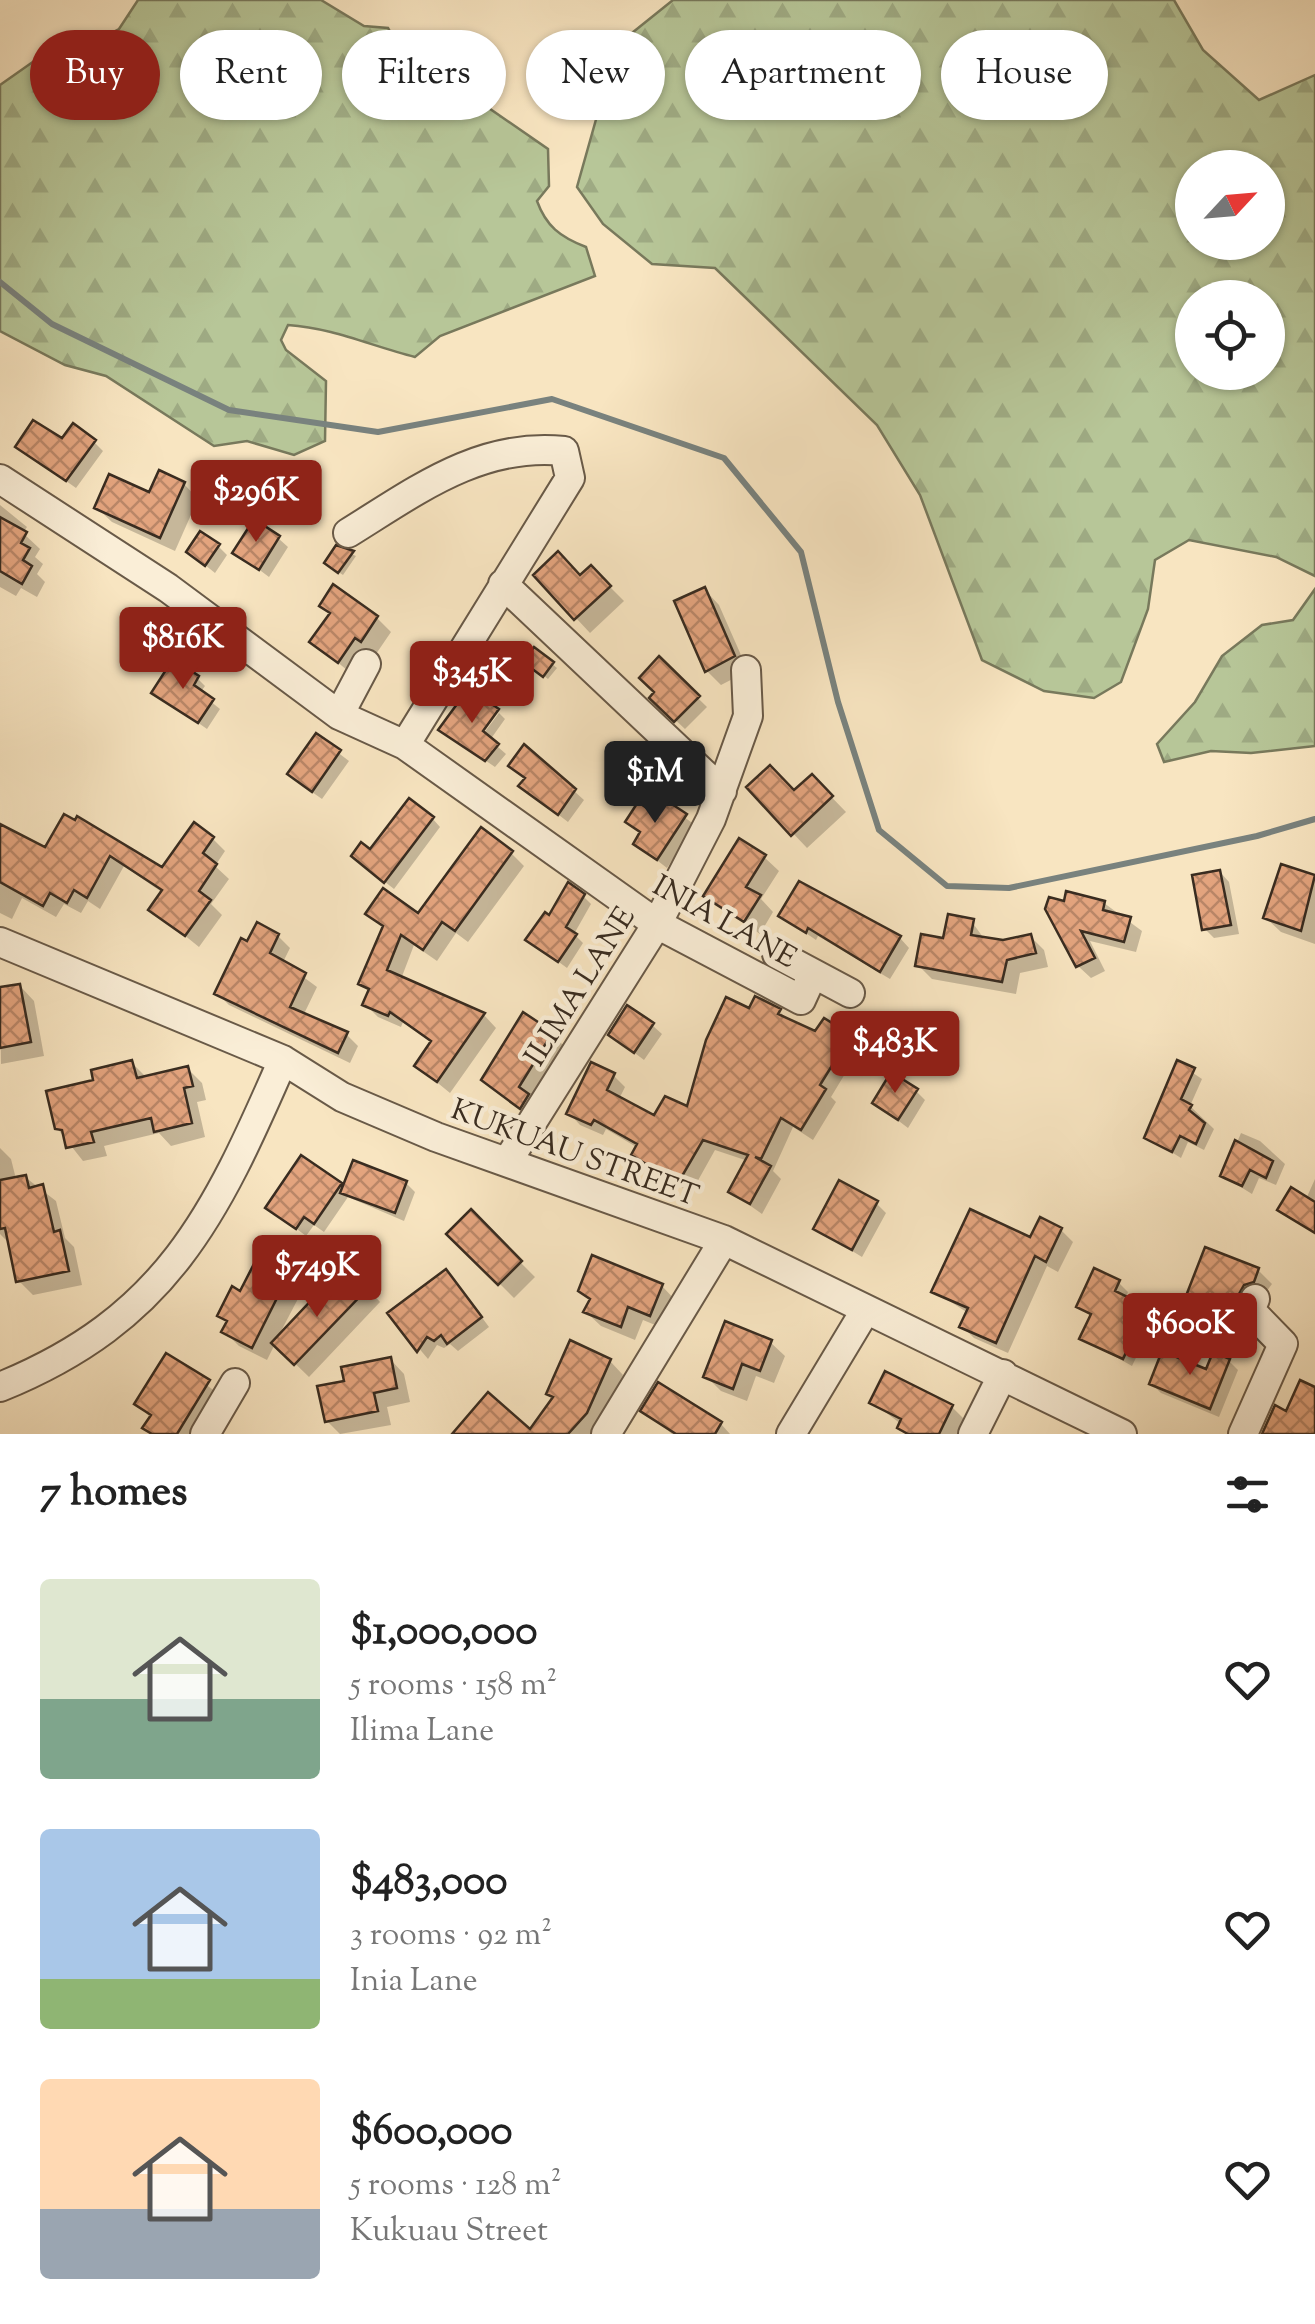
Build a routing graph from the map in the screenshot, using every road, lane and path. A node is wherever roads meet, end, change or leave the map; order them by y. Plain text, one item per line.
1 (0, 480) edge
2 (348, 533) dead end
3 (502, 584) junction
4 (366, 664) dead end
5 (746, 670) dead end
6 (339, 715) junction
7 (405, 744) junction
8 (722, 792) junction
9 (657, 924) junction
10 (0, 942) edge
11 (777, 954) dead end
12 (812, 976) junction
13 (850, 993) dead end
14 (283, 1060) junction
15 (507, 1162) junction
16 (724, 1240) junction
17 (1255, 1299) dead end
18 (865, 1311) junction
19 (1002, 1374) junction
20 (235, 1383) dead end
21 (0, 1388) edge
22 (205, 1434) edge
23 (606, 1434) edge
24 (791, 1434) edge
25 (973, 1434) edge
26 (1122, 1434) edge
27 (1243, 1434) edge

1 - 6 street, INIA LANE
2 - 3 street
3 - 7 street
3 - 8 street
4 - 6 street
5 - 8 street, ILIMA LANE
6 - 7 street, INIA LANE
7 - 9 street, INIA LANE
8 - 9 street, ILIMA LANE
9 - 12 street, INIA LANE
9 - 15 street, ILIMA LANE
10 - 14 street, KUKUAU STREET
11 - 12 street
12 - 13 street
14 - 15 street, KUKUAU STREET
14 - 21 street
15 - 16 street, KUKUAU STREET
16 - 18 street, KUKUAU STREET
16 - 23 street
17 - 27 street
18 - 19 street, KUKUAU STREET
18 - 24 street
19 - 25 street
19 - 26 street, KUKUAU STREET
20 - 22 street

